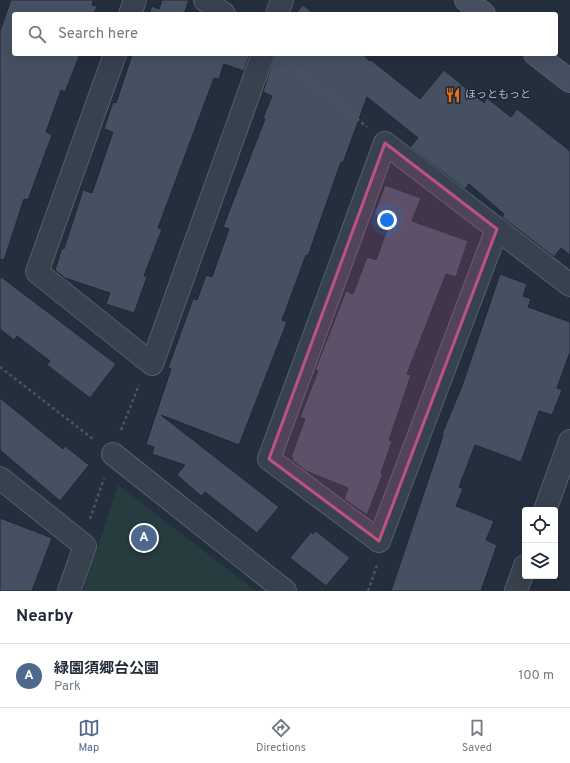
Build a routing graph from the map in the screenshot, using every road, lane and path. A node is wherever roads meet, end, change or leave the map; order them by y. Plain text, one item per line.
1 (135, 0) edge
2 (205, 0) edge
3 (282, 0) edge
4 (466, 0) edge
5 (131, 12) edge
6 (221, 12) edge
7 (278, 12) edge
8 (481, 12) edge
9 (114, 56) edge
10 (262, 56) edge
11 (538, 56) edge
12 (286, 62) dead end
13 (570, 81) edge
14 (385, 143) junction
15 (497, 229) junction
16 (570, 285) edge
17 (0, 367) edge
18 (139, 384) dead end
19 (570, 441) edge
20 (116, 444) junction
21 (106, 474) dead end
22 (0, 478) edge
23 (546, 507) edge
24 (89, 523) dead end
25 (522, 574) edge
26 (69, 591) edge
27 (285, 591) edge
28 (516, 591) edge

1 - 5 street
2 - 6 street
3 - 7 street
4 - 8 street
9 - 10 street
11 - 13 street
12 - 14 path
14 - 15 street
14 - 15 street
15 - 16 street
17 - 20 path
18 - 20 path
19 - 23 street
20 - 27 street
21 - 24 path
22 - 26 street
25 - 28 street

